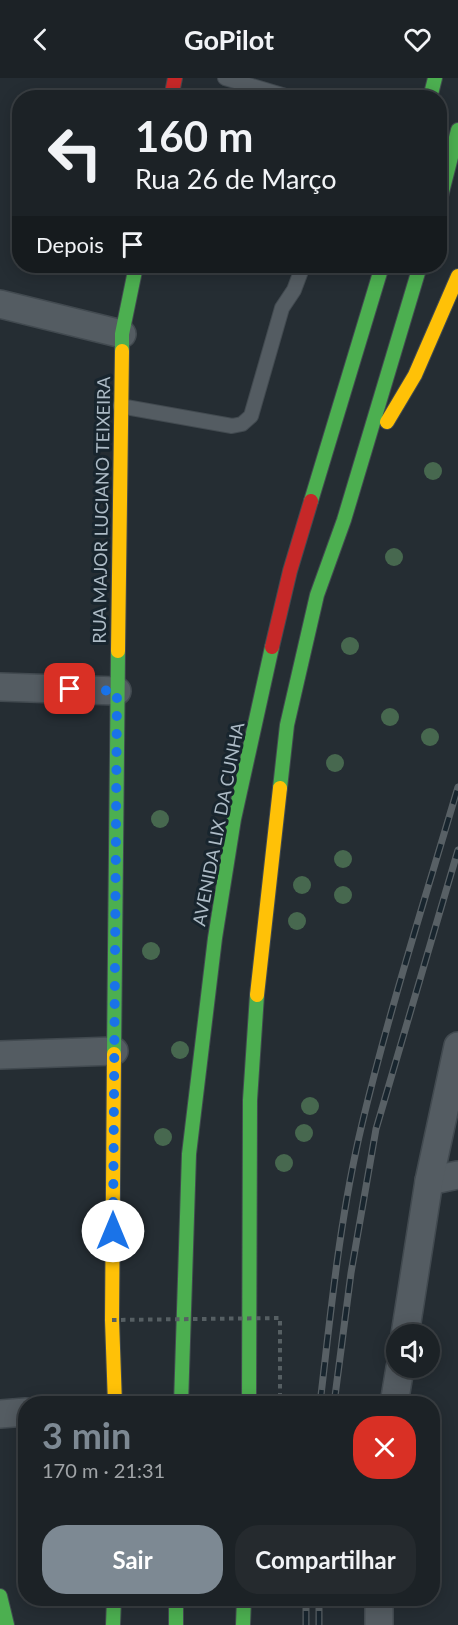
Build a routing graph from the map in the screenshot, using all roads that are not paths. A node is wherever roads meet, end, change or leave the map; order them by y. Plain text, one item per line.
1 (225, 78) edge
2 (265, 90) edge
3 (458, 130) edge
4 (447, 173) edge
5 (135, 273) edge
6 (300, 273) edge
7 (380, 273) edge
8 (418, 273) edge
9 (458, 276) edge
10 (0, 304) edge
11 (122, 334) junction
12 (120, 406) junction
13 (360, 468) junction
14 (0, 687) edge
15 (117, 691) junction
16 (458, 1046) edge
17 (114, 1051) junction
18 (0, 1055) edge
19 (458, 1175) edge
20 (429, 1181) junction
21 (407, 1324) edge
22 (398, 1378) edge
23 (115, 1396) edge
24 (181, 1396) edge
25 (249, 1396) edge
26 (395, 1396) edge
27 (18, 1413) edge
28 (0, 1414) edge
29 (0, 1596) edge
30 (114, 1606) edge
31 (176, 1606) edge
32 (244, 1606) edge
33 (379, 1606) edge
34 (7, 1625) edge
35 (113, 1625) edge
36 (176, 1625) edge
37 (243, 1625) edge
38 (378, 1625) edge

1 - 2 lane
3 - 4 main road
5 - 11 main road, RUA MAJOR LUCIANO TEIXEIRA
6 - 12 lane
7 - 24 main road, AVENIDA LIX DA CUNHA
8 - 13 main road
9 - 13 main road
10 - 11 street
11 - 12 main road, RUA MAJOR LUCIANO TEIXEIRA
12 - 15 main road, RUA MAJOR LUCIANO TEIXEIRA
13 - 25 main road
14 - 15 street
15 - 17 main road, RUA MAJOR LUCIANO TEIXEIRA
16 - 20 street
17 - 18 street
17 - 23 main road, RUA MAJOR LUCIANO TEIXEIRA
19 - 20 street
20 - 21 street
22 - 26 street
27 - 28 street
29 - 34 main road
30 - 35 main road
31 - 36 main road
32 - 37 main road
33 - 38 street

